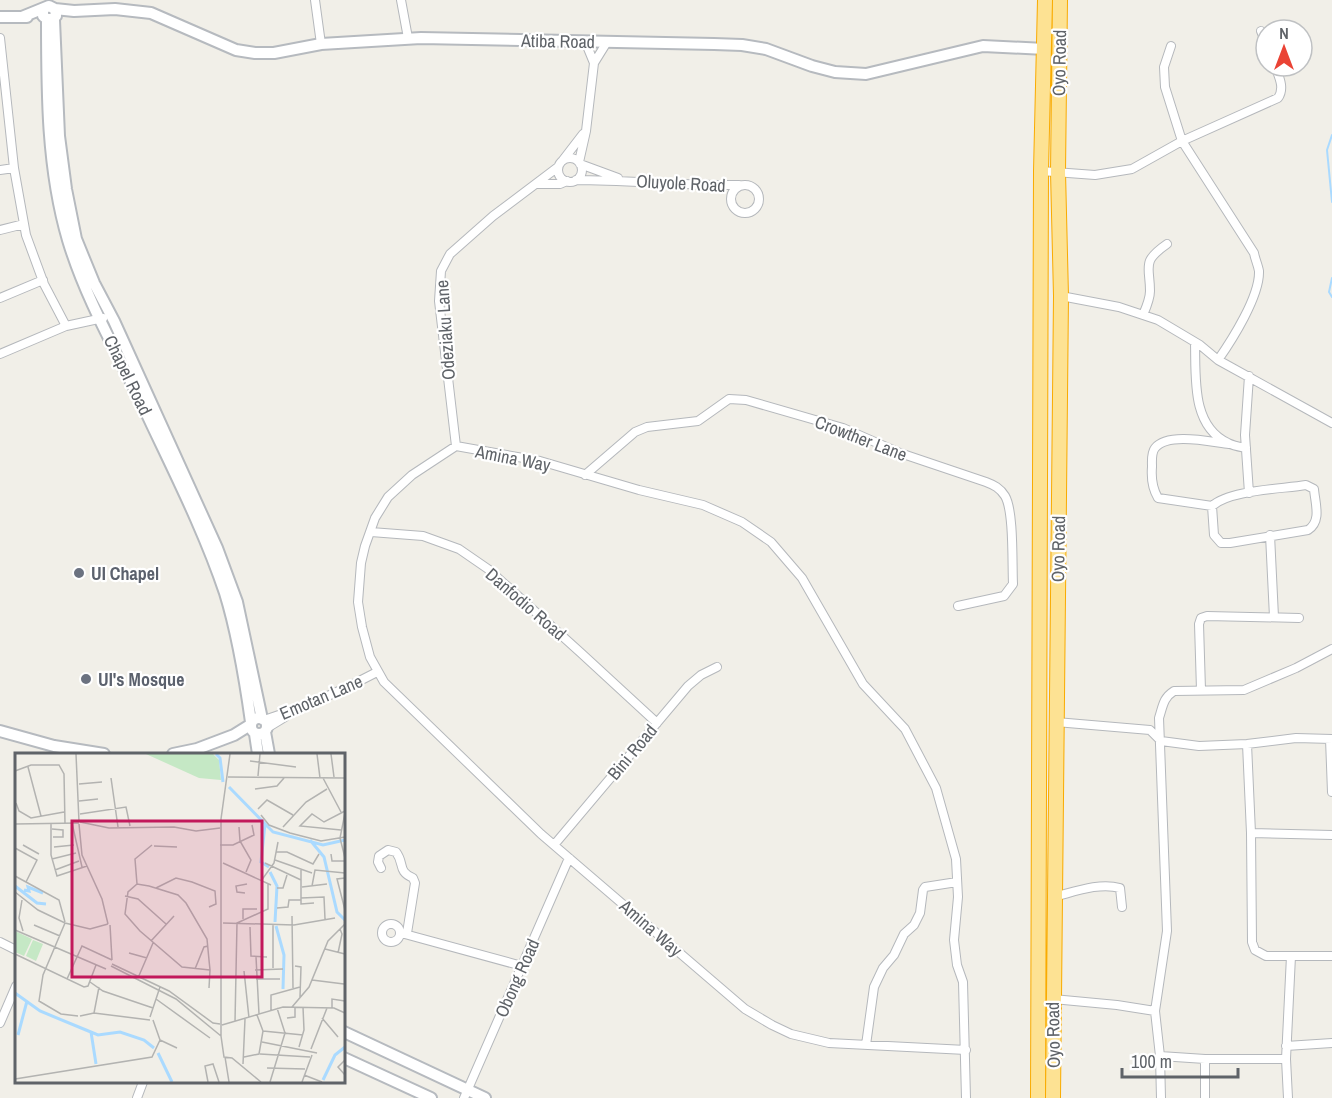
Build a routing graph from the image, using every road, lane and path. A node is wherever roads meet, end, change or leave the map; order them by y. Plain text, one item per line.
1 (315, 0) edge
2 (401, 0) edge
3 (1045, 0) edge
4 (1060, 0) edge
5 (49, 10) edge
6 (0, 17) edge
7 (0, 38) edge
8 (408, 38) junction
9 (585, 41) junction
10 (607, 42) junction
11 (321, 44) junction
12 (1171, 46) dead end
13 (1045, 49) junction
14 (594, 63) junction
15 (1280, 78) edge
16 (586, 130) junction
17 (1182, 141) junction
18 (563, 160) junction
19 (580, 163) junction
20 (558, 167) junction
21 (14, 168) junction
22 (0, 170) edge
23 (1041, 171) junction
24 (1058, 172) junction
25 (622, 180) junction
26 (571, 181) junction
27 (536, 184) junction
28 (739, 185) dead end
29 (24, 224) junction
30 (0, 230) edge
31 (1167, 244) dead end
32 (43, 280) junction
33 (1061, 296) junction
34 (0, 298) edge
35 (1143, 315) junction
36 (105, 317) junction
37 (66, 326) junction
38 (1196, 343) junction
39 (0, 354) edge
40 (1218, 360) junction
41 (1249, 376) junction
42 (1331, 420) edge
43 (1228, 444) junction
44 (456, 446) junction
45 (1246, 448) junction
46 (585, 475) junction
47 (1249, 493) junction
48 (1212, 506) junction
49 (371, 532) junction
50 (1270, 535) junction
51 (957, 606) dead end
52 (1274, 617) junction
53 (1299, 618) dead end
54 (1332, 648) edge
55 (717, 667) dead end
56 (377, 672) junction
57 (1201, 690) junction
58 (1056, 722) junction
59 (657, 723) junction
60 (258, 727) junction
61 (0, 731) edge
62 (1331, 739) edge
63 (1161, 741) junction
64 (1247, 744) junction
65 (98, 753) edge
66 (178, 753) edge
67 (258, 753) edge
68 (269, 753) edge
69 (1332, 792) edge
70 (1251, 833) junction
71 (1332, 834) edge
72 (554, 845) junction
73 (569, 858) junction
74 (381, 868) dead end
75 (957, 882) junction
76 (1054, 897) junction
77 (1122, 907) dead end
78 (0, 942) edge
79 (15, 950) edge
80 (1291, 956) junction
81 (1332, 956) edge
82 (522, 966) junction
83 (15, 988) edge
84 (1053, 999) junction
85 (1155, 1011) junction
86 (0, 1023) edge
87 (345, 1033) edge
88 (1332, 1042) edge
89 (866, 1045) junction
90 (1286, 1046) junction
91 (966, 1050) junction
92 (1160, 1056) junction
93 (345, 1058) edge
94 (1205, 1059) junction
95 (1286, 1059) junction
96 (143, 1083) edge
97 (466, 1094) edge
98 (137, 1098) edge
99 (431, 1098) edge
100 (485, 1098) edge
101 (966, 1098) edge
102 (1038, 1098) edge
103 (1053, 1098) edge
104 (1161, 1098) edge
105 (1205, 1098) edge
106 (1288, 1098) edge

1 - 11 street
2 - 8 street
3 - 13 highway, Oyo Road
4 - 24 highway, Oyo Road
5 - 6 street
5 - 11 street, Atiba Road
5 - 36 street, Chapel Road
7 - 21 street
8 - 9 street, Atiba Road
8 - 11 street, Atiba Road
9 - 10 street, Atiba Road
9 - 14 street
10 - 13 street, Atiba Road
10 - 14 street
12 - 17 street
13 - 23 highway, Oyo Road
14 - 16 street
15 - 17 street
16 - 18 street
16 - 19 street
17 - 24 street
17 - 40 street
18 - 19 street
18 - 20 street
19 - 25 street, Oluyole Road
19 - 26 street
20 - 26 street
20 - 27 street, Odeziaku Lane
21 - 22 street
21 - 29 street
23 - 24 street
23 - 102 highway, Oyo Road
24 - 33 highway, Oyo Road
25 - 26 street, Oluyole Road
25 - 28 street, Oluyole Road
26 - 27 street
27 - 44 street, Odeziaku Lane
29 - 30 street
29 - 32 street
31 - 35 street
32 - 34 street
32 - 37 street
33 - 35 street
33 - 58 highway, Oyo Road
35 - 38 street
36 - 37 street
36 - 60 street, Chapel Road
37 - 39 street
38 - 40 street
38 - 43 street
40 - 41 street
41 - 42 street
41 - 45 street
43 - 45 street
43 - 48 street
44 - 46 street, Amina Way
44 - 49 street, Amina Way
45 - 47 street
46 - 51 street, Crowther Lane
46 - 75 street, Amina Way
47 - 48 street
47 - 50 street
48 - 50 street
49 - 56 street, Amina Way
49 - 59 street, Danfodio Road
50 - 52 street
52 - 53 street
52 - 57 street
54 - 57 street
55 - 59 street, Bini Road
56 - 60 street, Emotan Lane
56 - 72 street, Amina Way
57 - 63 street
58 - 63 street
58 - 76 highway, Oyo Road
59 - 72 street, Bini Road
60 - 66 street
60 - 67 street, Chapel Road
60 - 68 street, Chapel Road
61 - 65 street
62 - 64 street
62 - 69 street
63 - 64 street
63 - 85 street
64 - 70 street
70 - 71 street
70 - 80 street
72 - 73 street, Amina Way
73 - 82 street, Obong Road
73 - 89 street, Amina Way
74 - 82 street
75 - 89 street
75 - 91 street, Amina Way
76 - 77 street
76 - 84 highway, Oyo Road
78 - 79 street
80 - 81 street
80 - 90 street
82 - 97 street, Obong Road
83 - 86 street
84 - 85 street
84 - 103 highway, Oyo Road
85 - 92 street
87 - 97 street
88 - 90 street
89 - 91 street, Amina Way
90 - 95 street
91 - 101 street, Amina Way
92 - 94 street
92 - 104 street
93 - 99 street
94 - 95 street
94 - 105 street
95 - 106 street
96 - 98 street
97 - 100 street

